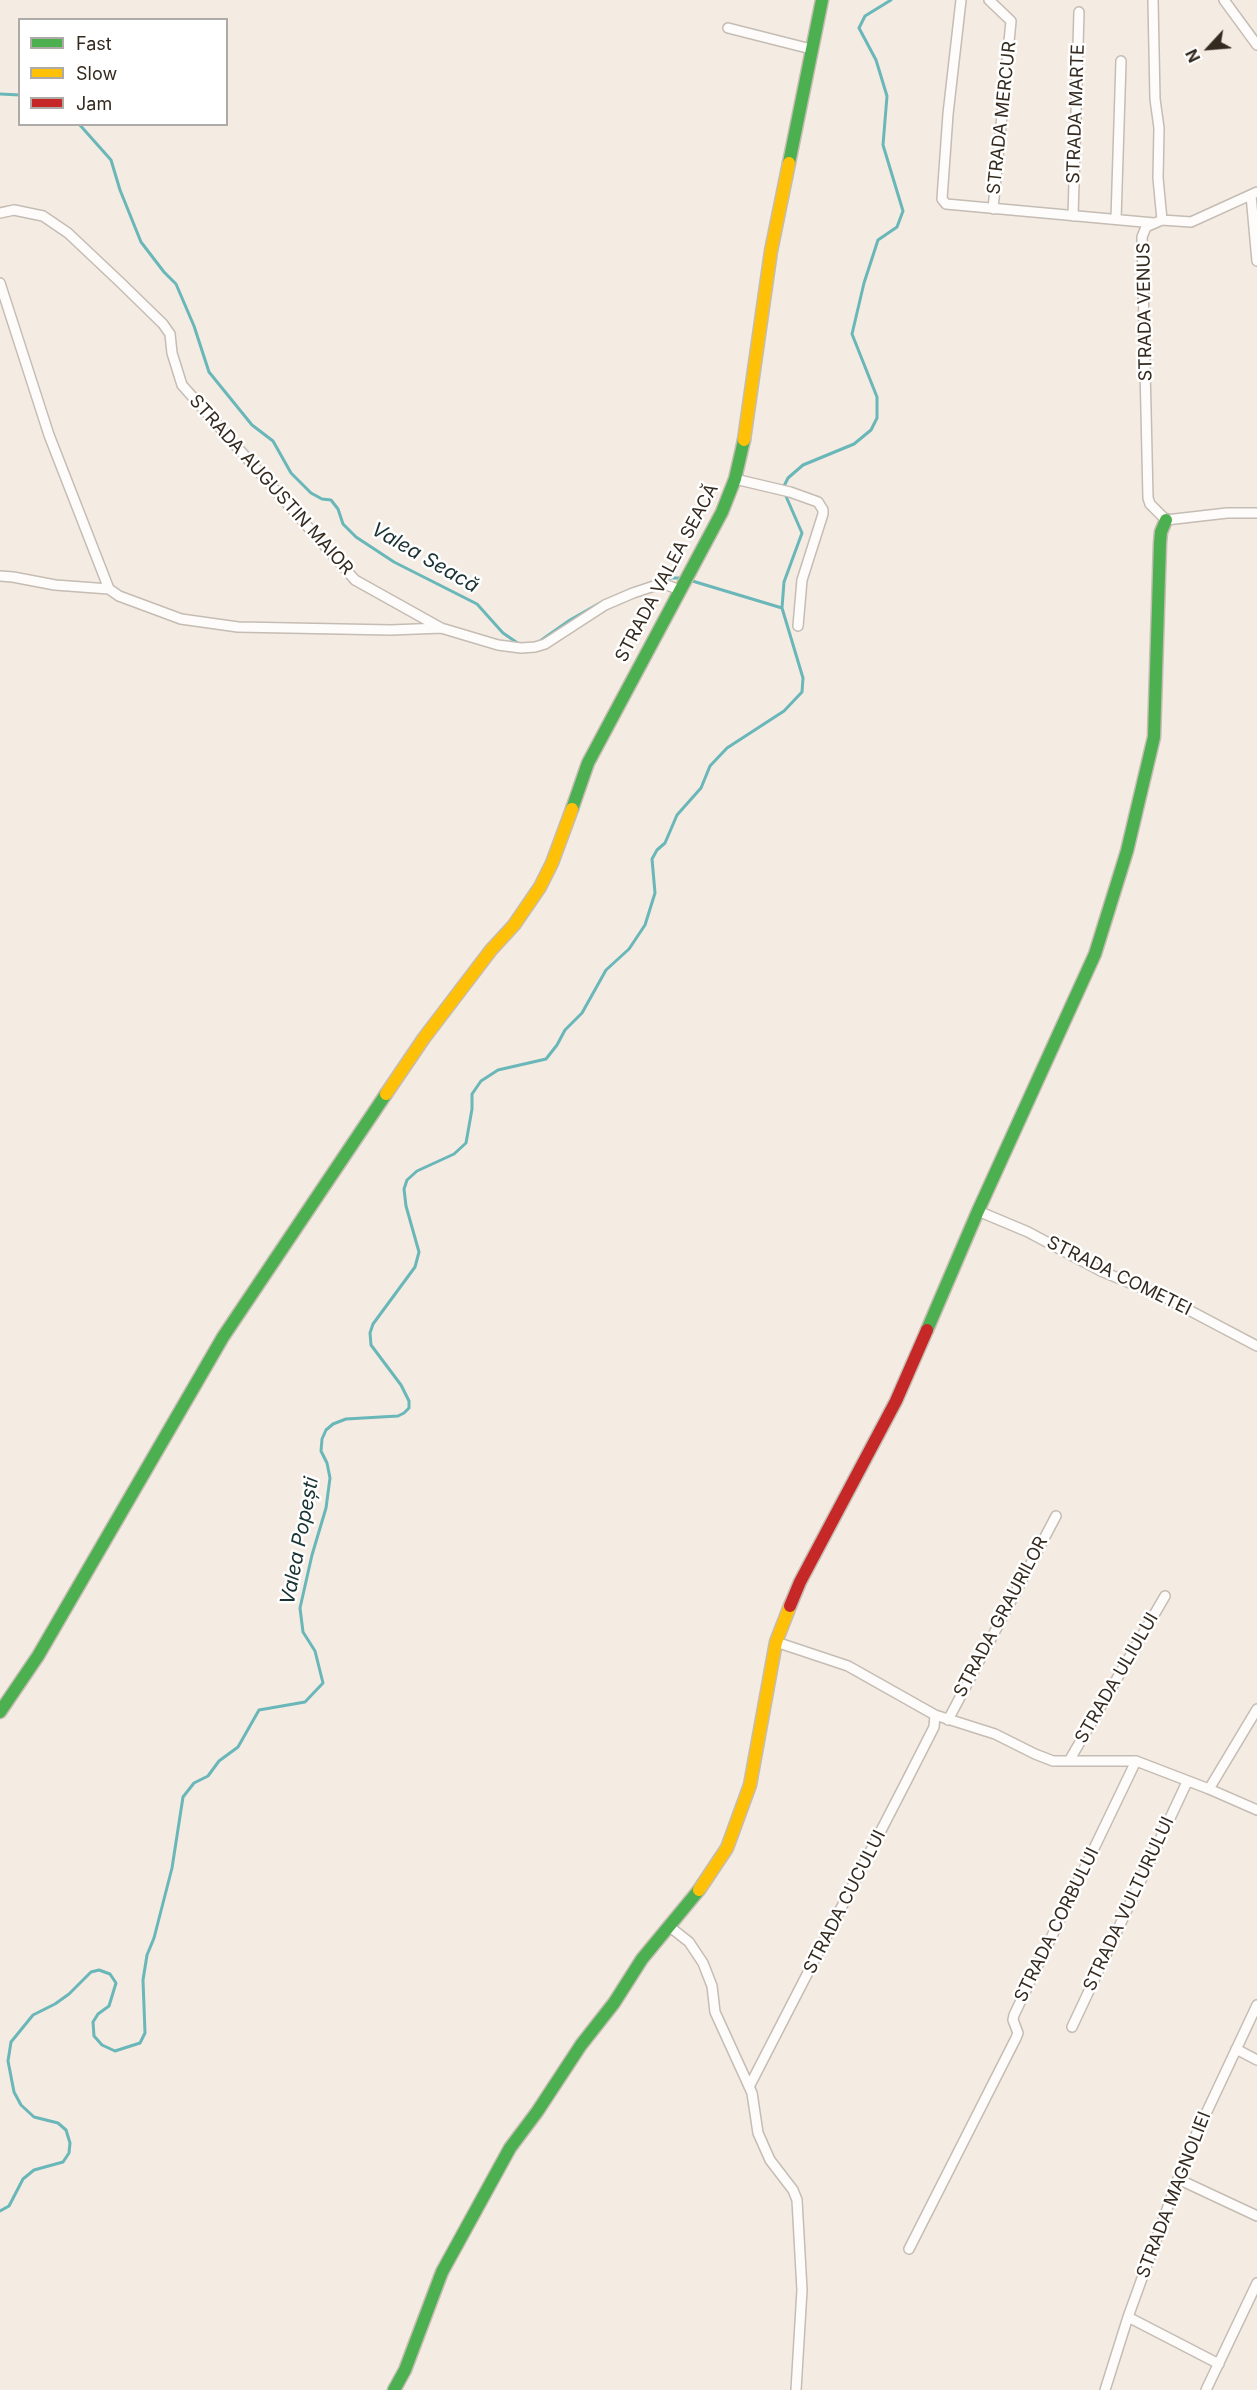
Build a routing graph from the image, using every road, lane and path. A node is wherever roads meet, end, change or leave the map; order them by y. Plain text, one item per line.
1 (822, 0) edge
2 (961, 0) edge
3 (989, 0) edge
4 (1153, 0) edge
5 (1224, 0) edge
6 (1079, 12) dead end
7 (728, 28) dead end
8 (1257, 45) edge
9 (811, 49) junction
10 (1121, 61) dead end
11 (1254, 194) edge
12 (993, 209) junction
13 (0, 213) edge
14 (1073, 216) junction
15 (1116, 219) junction
16 (1158, 221) junction
17 (1257, 261) edge
18 (0, 283) edge
19 (735, 479) junction
20 (1257, 513) edge
21 (1166, 520) junction
22 (0, 576) edge
23 (680, 588) junction
24 (109, 589) junction
25 (798, 626) dead end
26 (441, 628) junction
27 (978, 1211) junction
28 (1257, 1346) edge
29 (1056, 1516) dead end
30 (1165, 1596) dead end
31 (776, 1642) junction
32 (1257, 1709) edge
33 (0, 1712) edge
34 (935, 1715) junction
35 (948, 1720) junction
36 (1069, 1761) junction
37 (1136, 1761) junction
38 (1187, 1782) junction
39 (1209, 1789) junction
40 (1257, 1810) edge
41 (670, 1927) junction
42 (1257, 2005) edge
43 (1072, 2026) dead end
44 (1236, 2049) junction
45 (1257, 2060) edge
46 (749, 2087) junction
47 (1178, 2178) junction
48 (1257, 2217) edge
49 (909, 2249) dead end
50 (1257, 2283) edge
51 (1128, 2317) junction
52 (1218, 2364) junction
53 (394, 2390) edge
54 (796, 2390) edge
55 (1105, 2390) edge
56 (1206, 2390) edge

1 - 9 street, STRADA VALEA SEACĂ
2 - 12 street
3 - 12 street, STRADA MERCUR
4 - 16 street, STRADA VENUS
5 - 8 street
6 - 14 street, STRADA MARTE
7 - 9 street
9 - 19 street, STRADA VALEA SEACĂ
10 - 15 street
11 - 16 street
11 - 17 street
12 - 14 street
13 - 26 street, STRADA AUGUSTIN MAIOR
14 - 15 street
15 - 16 street
16 - 21 street, STRADA VENUS
18 - 24 street
19 - 23 street, STRADA VALEA SEACĂ
19 - 25 street
20 - 21 street
21 - 27 street
22 - 24 street
23 - 26 street
23 - 33 street, STRADA VALEA SEACĂ
24 - 26 street
27 - 28 street, STRADA COMETEI
27 - 31 street
29 - 35 street, STRADA GRAURILOR
30 - 36 street, STRADA ULIULUI
31 - 34 street
31 - 41 street
32 - 39 street
34 - 35 street
34 - 46 street, STRADA CUCULUI
35 - 36 street
36 - 37 street
37 - 38 street
37 - 49 street, STRADA CORBULUI
38 - 39 street
38 - 43 street, STRADA VULTURULUI
39 - 40 street
41 - 46 street
41 - 53 street
42 - 44 street, STRADA MAGNOLIEI
44 - 45 street
44 - 47 street, STRADA MAGNOLIEI
46 - 54 street
47 - 48 street
47 - 51 street, STRADA MAGNOLIEI
50 - 52 street
51 - 52 street
51 - 55 street, STRADA MAGNOLIEI
52 - 56 street

